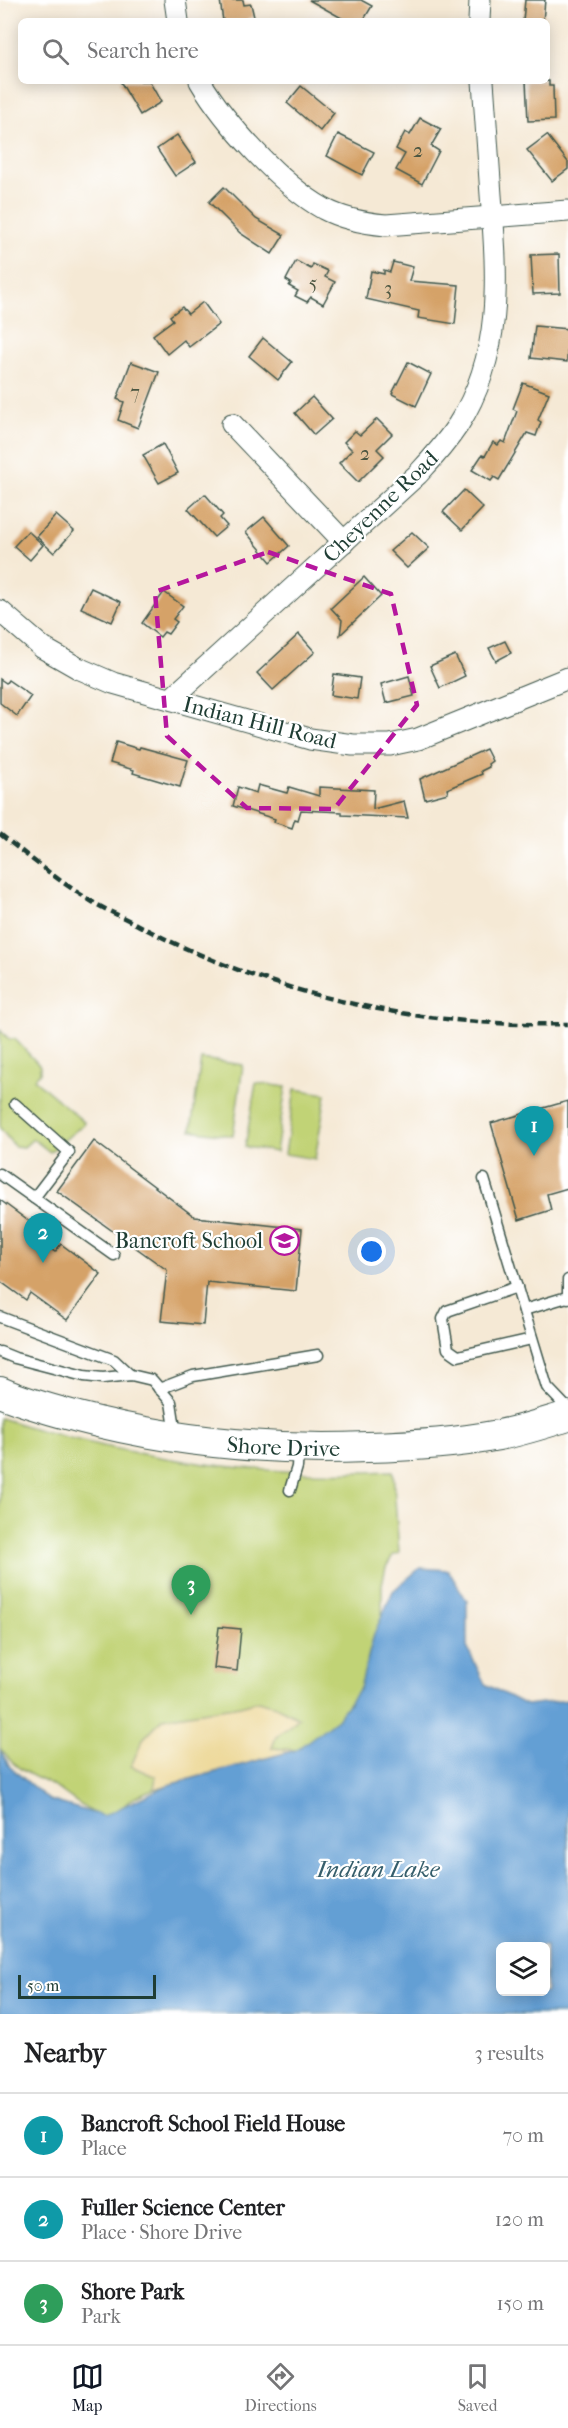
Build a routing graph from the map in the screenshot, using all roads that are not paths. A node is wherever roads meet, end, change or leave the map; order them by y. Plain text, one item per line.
1 (175, 0) edge
2 (480, 0) edge
3 (178, 18) edge
4 (479, 18) edge
5 (202, 84) edge
6 (483, 84) edge
7 (568, 211) edge
8 (493, 218) junction
9 (232, 424) dead end
10 (344, 542) junction
11 (0, 611) edge
12 (568, 678) edge
13 (171, 699) junction
14 (15, 1104) dead end
15 (0, 1174) edge
16 (484, 1179) dead end
17 (34, 1198) junction
18 (114, 1255) dead end
19 (568, 1280) edge
20 (517, 1287) junction
21 (567, 1298) edge
22 (524, 1310) junction
23 (0, 1317) edge
24 (532, 1339) junction
25 (0, 1352) edge
26 (318, 1355) dead end
27 (130, 1375) junction
28 (159, 1389) junction
29 (0, 1392) edge
30 (568, 1409) edge
31 (568, 1416) edge
32 (176, 1438) junction
33 (298, 1448) junction
34 (290, 1490) dead end

1 - 3 street
2 - 4 street
5 - 8 street
6 - 8 street, Cheyenne Road
7 - 8 street
8 - 10 street, Cheyenne Road
9 - 10 street
10 - 13 street, Cheyenne Road
11 - 13 street, Indian Hill Road
12 - 13 street, Indian Hill Road
14 - 17 lane
15 - 17 lane
16 - 20 lane
17 - 18 lane
19 - 21 lane
20 - 22 lane
20 - 24 lane
21 - 22 lane
22 - 24 lane
23 - 27 lane
24 - 30 lane
25 - 27 lane
26 - 28 lane
27 - 28 lane
28 - 32 lane
29 - 32 main road, Shore Drive
31 - 33 main road, Shore Drive
32 - 33 main road, Shore Drive
33 - 34 lane

